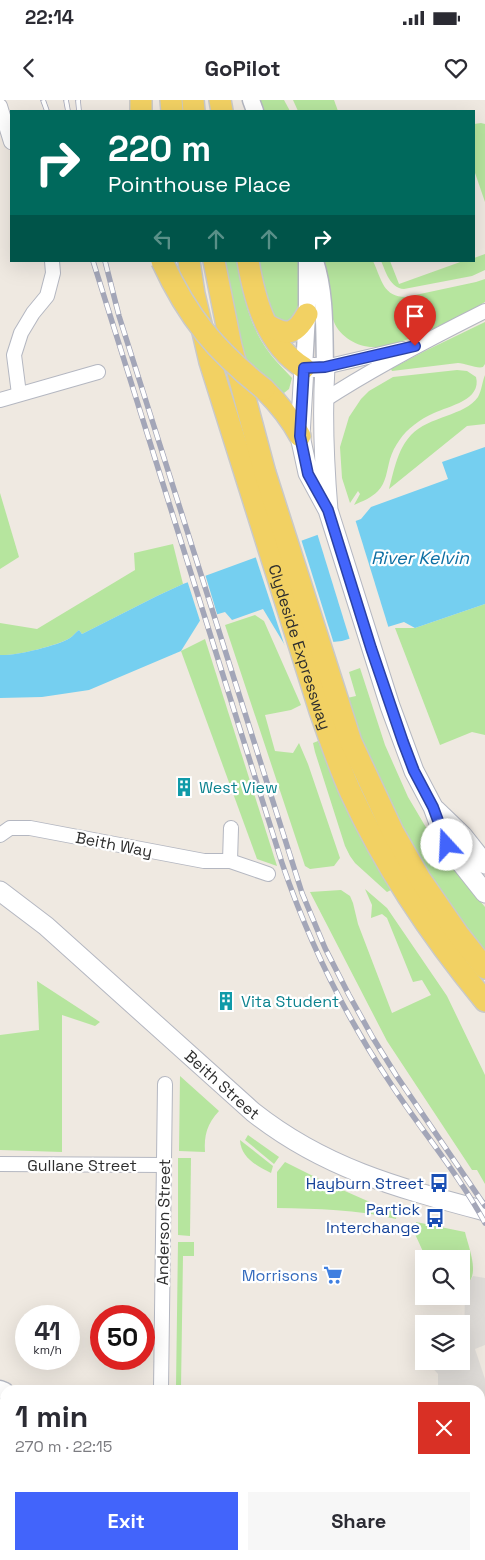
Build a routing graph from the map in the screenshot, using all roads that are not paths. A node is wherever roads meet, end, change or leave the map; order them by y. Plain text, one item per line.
1 (0, 106) edge
2 (10, 139) edge
3 (52, 262) edge
4 (162, 262) edge
5 (189, 262) edge
6 (214, 262) edge
7 (248, 262) edge
8 (307, 262) edge
9 (315, 262) edge
10 (485, 312) edge
11 (307, 314) junction
12 (266, 324) junction
13 (415, 346) junction
14 (325, 367) junction
15 (304, 368) junction
16 (98, 372) dead end
17 (19, 394) junction
18 (0, 400) edge
19 (323, 401) junction
20 (290, 404) junction
21 (300, 436) joint
22 (256, 475) junction
23 (328, 510) junction
24 (433, 807) junction
25 (231, 828) dead end
26 (0, 835) edge
27 (230, 861) junction
28 (485, 864) edge
29 (268, 874) dead end
30 (0, 891) edge
31 (485, 893) edge
32 (485, 968) edge
33 (485, 1001) edge
34 (165, 1084) dead end
35 (0, 1164) edge
36 (164, 1165) junction
37 (485, 1211) edge
38 (161, 1385) edge

1 - 2 street
3 - 17 street
4 - 20 main road, bridge
5 - 22 main road, Clydeside Expressway
6 - 22 main road, Clydeside Expressway
7 - 12 main road
8 - 11 street
9 - 14 street
10 - 13 street
11 - 12 main road
11 - 15 street
12 - 15 main road
13 - 14 street
13 - 19 street
14 - 15 main road
14 - 19 main road
15 - 20 main road
16 - 17 street
17 - 18 street
19 - 20 main road
19 - 23 main road
20 - 21 main road
21 - 23 main road
22 - 32 main road, Clydeside Expressway
22 - 33 main road, Clydeside Expressway
23 - 24 main road
24 - 28 main road
24 - 31 main road
25 - 27 street
26 - 27 street, Beith Way
27 - 29 street, Beith Way
30 - 37 main road, Beith Street
34 - 36 street, Anderson Street
35 - 36 street, Gullane Street
36 - 38 street, Anderson Street

